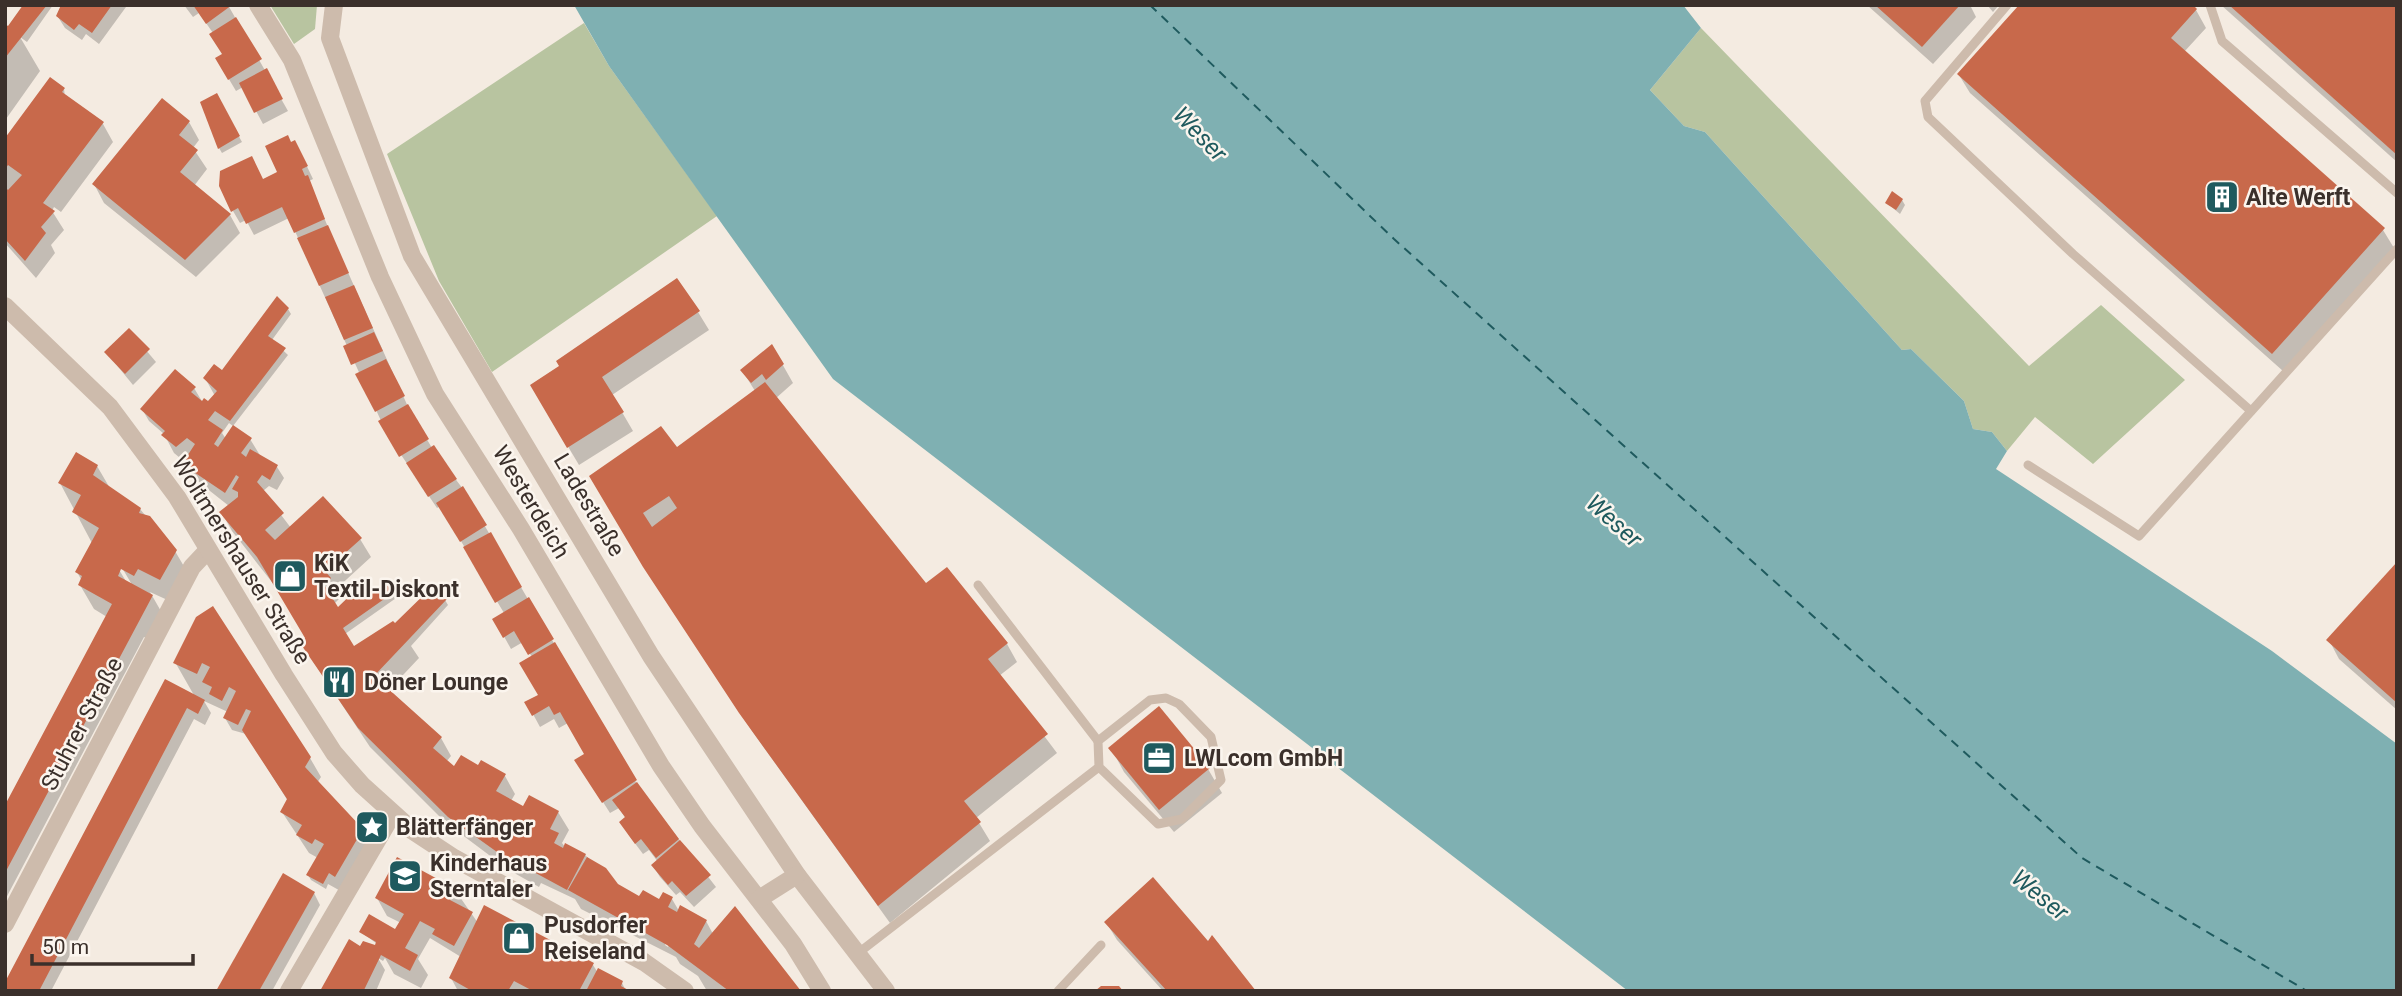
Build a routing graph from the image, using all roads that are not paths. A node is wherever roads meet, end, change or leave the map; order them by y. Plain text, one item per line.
1 (258, 5) edge
2 (334, 5) edge
3 (2007, 5) edge
4 (2210, 5) edge
5 (2397, 193) edge
6 (2397, 249) edge
7 (5, 306) edge
8 (2251, 411) junction
9 (2028, 465) dead end
10 (208, 550) junction
11 (978, 585) dead end
12 (1098, 741) junction
13 (1099, 768) junction
14 (392, 815) junction
15 (797, 875) junction
16 (759, 899) junction
17 (5, 924) edge
18 (1101, 945) dead end
19 (857, 954) junction
20 (289, 991) edge
21 (685, 991) edge
22 (822, 991) edge
23 (886, 991) edge
24 (1058, 991) edge

1 - 16 street, Westerdeich
2 - 15 street, Ladestraße
3 - 8 lane
4 - 5 lane
6 - 8 lane
7 - 10 street, Woltmershauser Straße
8 - 9 lane
10 - 14 street, Woltmershauser Straße
10 - 17 street, Stuhrer Straße
11 - 12 lane
12 - 13 lane
12 - 13 lane
13 - 19 lane
14 - 20 street
14 - 21 street, Woltmershauser Straße
15 - 16 street
15 - 19 street, Ladestraße
16 - 22 street, Westerdeich
18 - 24 lane
19 - 23 street, Ladestraße

